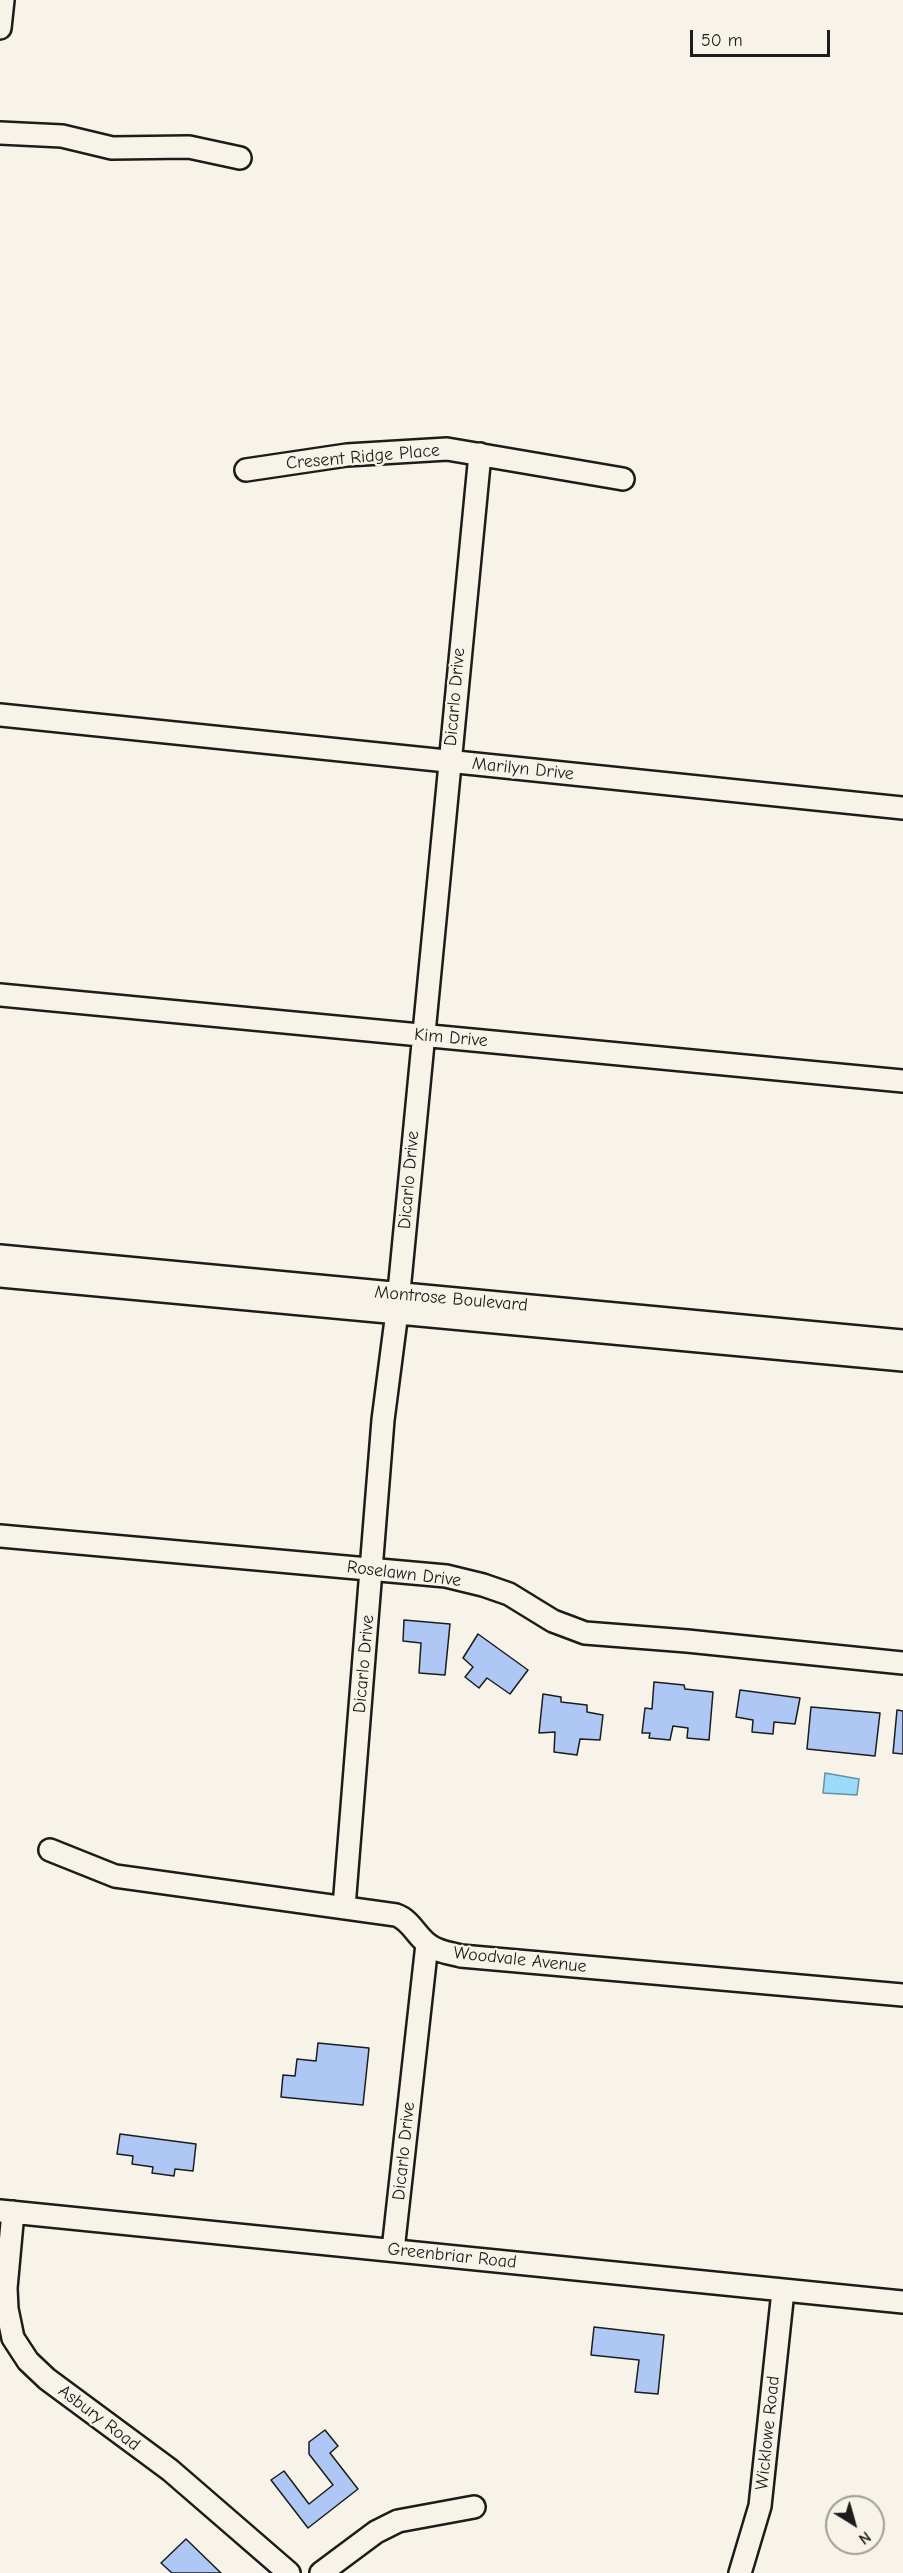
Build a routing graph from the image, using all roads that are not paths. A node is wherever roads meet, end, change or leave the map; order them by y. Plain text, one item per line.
1 (3, 0) edge
2 (0, 28) edge
3 (0, 133) edge
4 (240, 158) dead end
5 (480, 454) junction
6 (246, 470) dead end
7 (623, 479) dead end
8 (0, 715) edge
9 (449, 762) junction
10 (903, 808) edge
11 (0, 995) edge
12 (422, 1036) junction
13 (903, 1081) edge
14 (0, 1256) edge
15 (0, 1276) edge
16 (397, 1303) junction
17 (903, 1341) edge
18 (903, 1360) edge
19 (0, 1536) edge
20 (372, 1570) junction
21 (903, 1663) edge
22 (50, 1850) dead end
23 (344, 1907) junction
24 (427, 1944) junction
25 (903, 1995) edge
26 (6, 2212) edge
27 (393, 2250) junction
28 (783, 2291) junction
29 (903, 2302) edge
30 (474, 2507) dead end
31 (289, 2573) edge
32 (321, 2573) edge
33 (740, 2573) edge

1 - 2 street
3 - 4 street
5 - 6 street, Cresent Ridge Place
5 - 7 street, Cresent Ridge Place
5 - 9 street, Dicarlo Drive
8 - 9 street, Marilyn Drive
9 - 10 street, Marilyn Drive
9 - 12 street, Dicarlo Drive
11 - 12 street, Kim Drive
12 - 13 street, Kim Drive
12 - 16 street, Dicarlo Drive
14 - 16 street, Montrose Boulevard
15 - 16 street, Montrose Boulevard
16 - 17 street, Montrose Boulevard
16 - 18 street, Montrose Boulevard
16 - 20 street, Dicarlo Drive
19 - 20 street, Roselawn Drive
20 - 21 street, Roselawn Drive
20 - 23 street, Dicarlo Drive
22 - 23 street, Woodvale Avenue
23 - 24 street, Woodvale Avenue
24 - 25 street, Woodvale Avenue
24 - 27 street, Dicarlo Drive
26 - 27 street, Greenbriar Road
26 - 31 street, Asbury Road
27 - 28 street, Greenbriar Road
28 - 29 street, Greenbriar Road
28 - 33 street, Wicklowe Road
30 - 32 street

